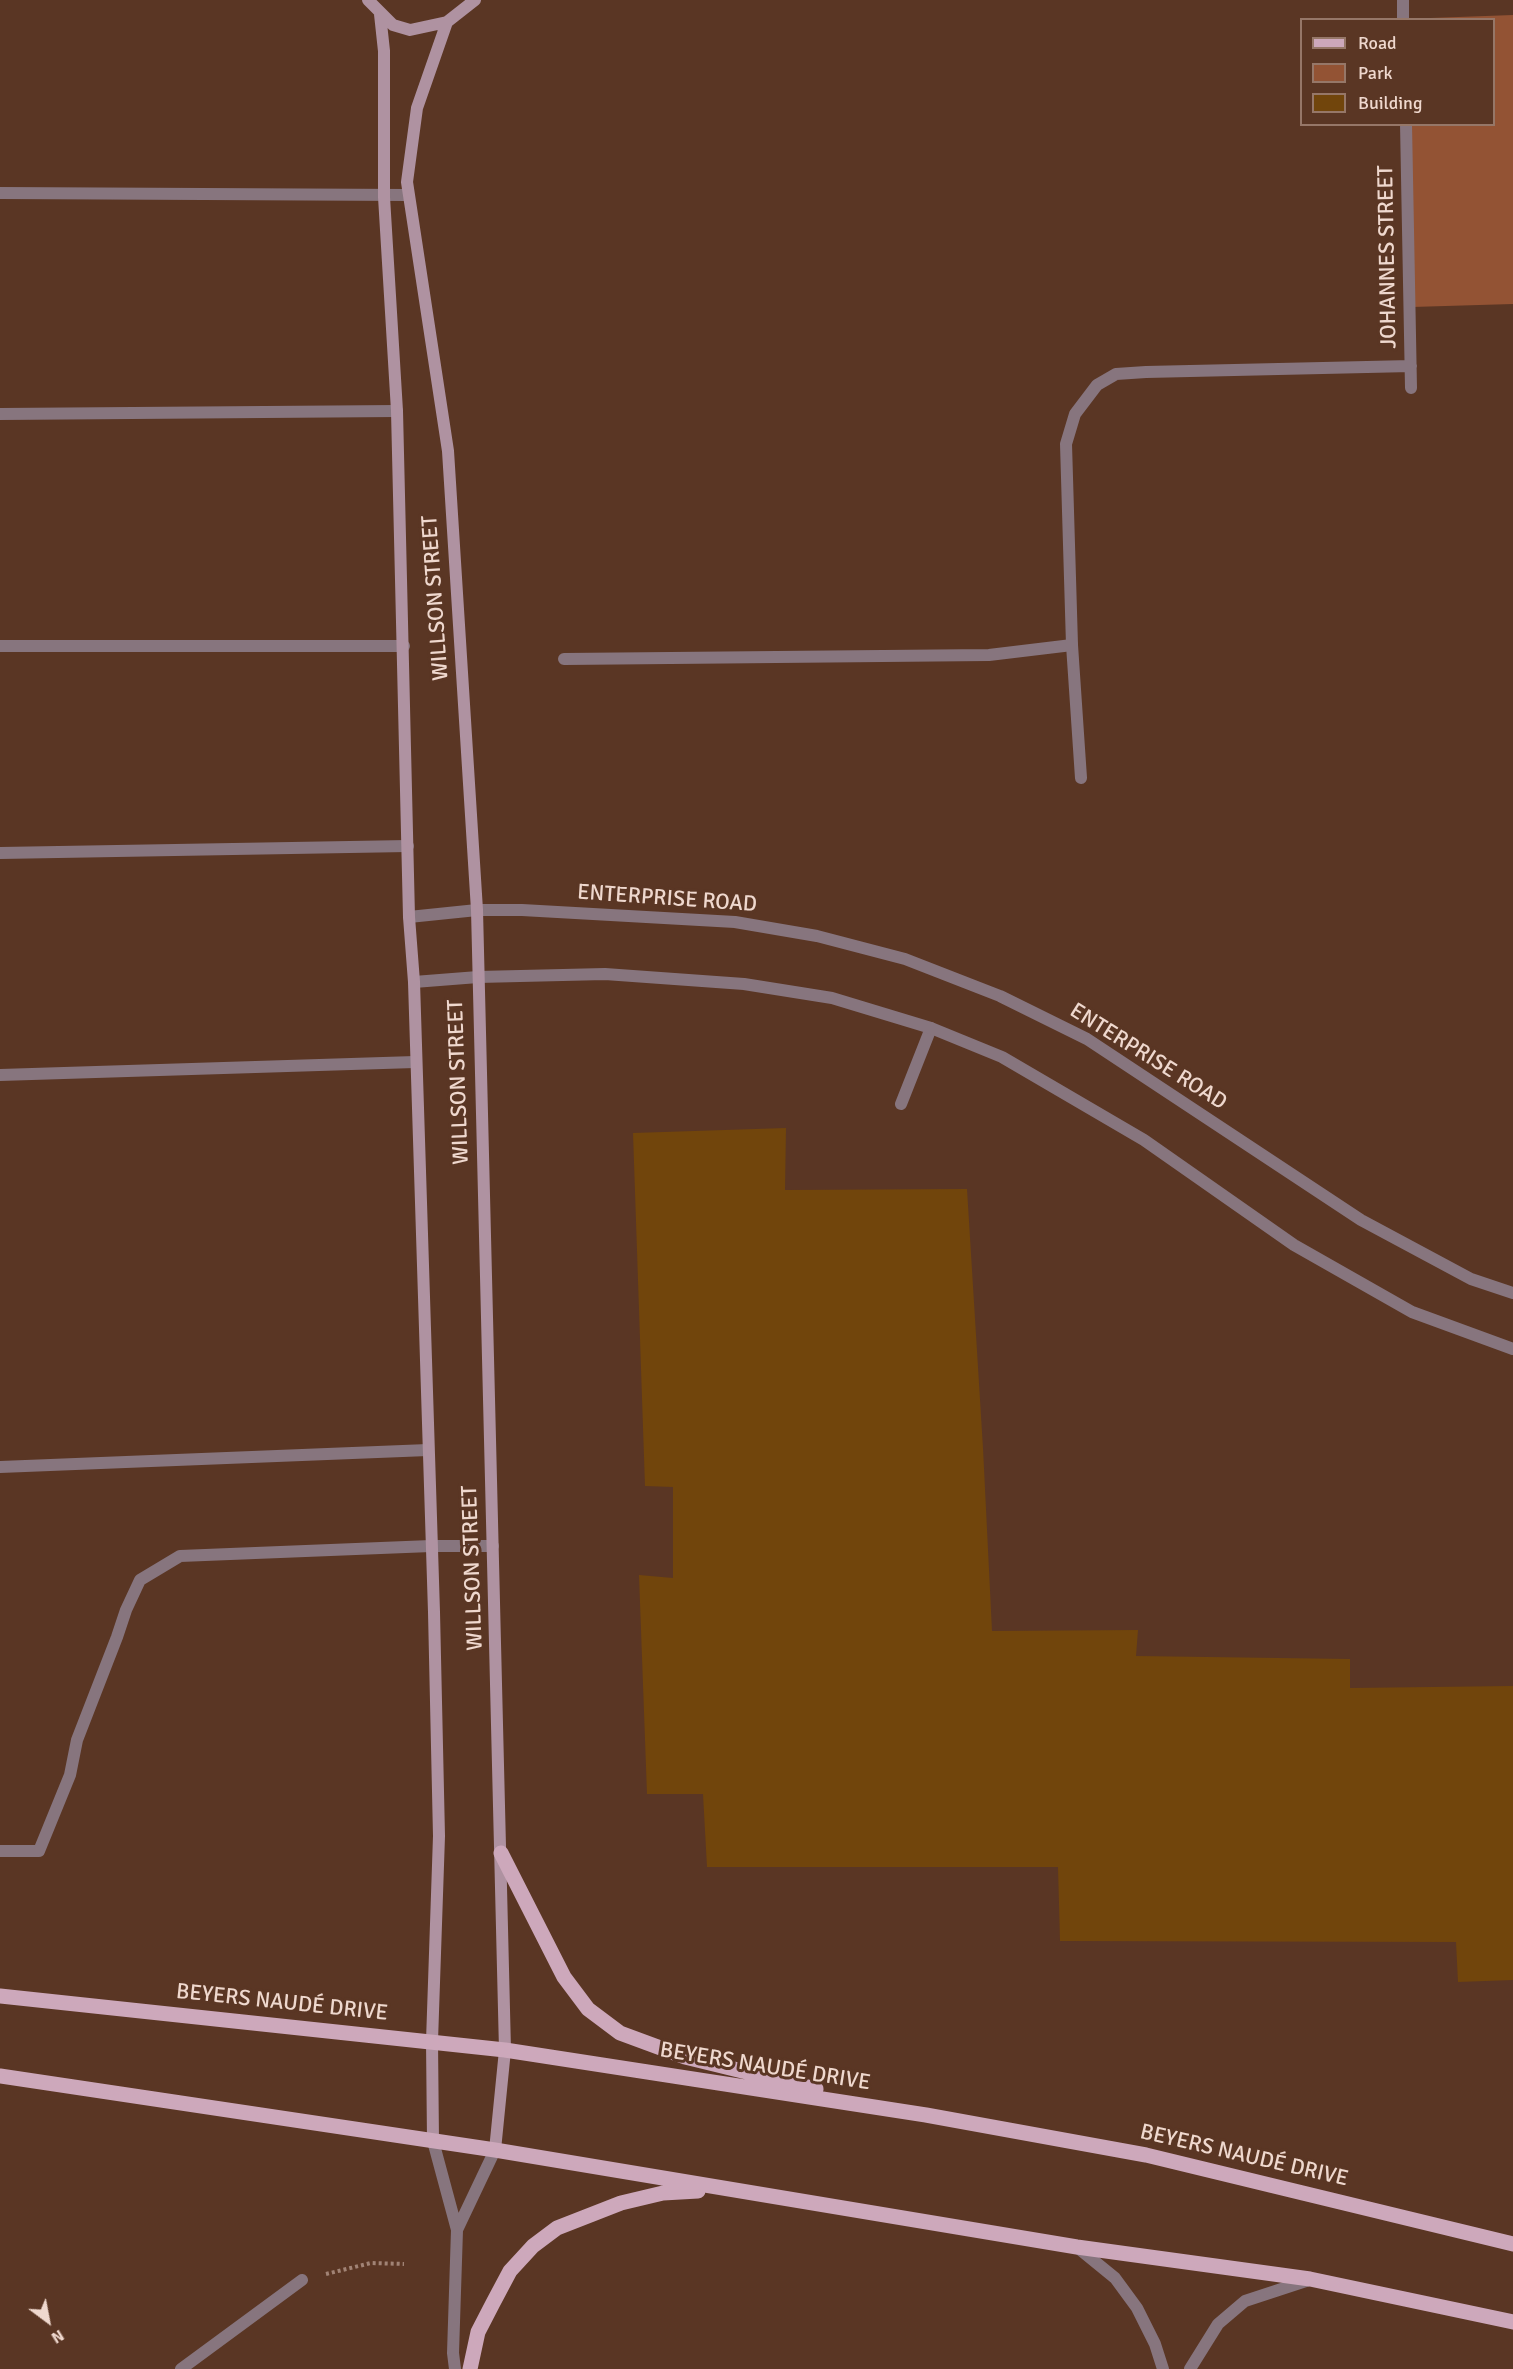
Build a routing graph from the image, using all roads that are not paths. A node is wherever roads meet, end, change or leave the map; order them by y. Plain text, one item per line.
1 (368, 0) edge
2 (475, 0) edge
3 (1403, 0) edge
4 (460, 5) edge
5 (380, 14) junction
6 (1403, 18) edge
7 (447, 22) junction
8 (1406, 126) edge
9 (0, 193) edge
10 (408, 195) junction
11 (384, 196) junction
12 (1411, 366) junction
13 (1411, 388) dead end
14 (398, 411) junction
15 (0, 414) edge
16 (1072, 645) junction
17 (0, 646) edge
18 (404, 646) junction
19 (564, 659) dead end
20 (1081, 778) dead end
21 (408, 846) junction
22 (0, 853) edge
23 (477, 910) junction
24 (409, 917) junction
25 (478, 978) junction
26 (414, 982) junction
27 (931, 1028) junction
28 (415, 1062) junction
29 (0, 1075) edge
30 (901, 1104) dead end
31 (1513, 1293) edge
32 (1513, 1349) edge
33 (428, 1450) junction
34 (0, 1467) edge
35 (430, 1546) junction
36 (493, 1546) junction
37 (0, 1851) edge
38 (501, 1853) junction
39 (0, 1996) edge
40 (432, 2041) junction
41 (506, 2050) junction
42 (0, 2076) edge
43 (926, 2115) junction
44 (433, 2142) junction
45 (495, 2150) junction
46 (728, 2190) junction
47 (457, 2230) junction
48 (1513, 2244) edge
49 (1077, 2247) junction
50 (1310, 2279) junction
51 (302, 2280) road end
52 (1513, 2322) edge
53 (181, 2369) edge
54 (455, 2369) edge
55 (471, 2369) edge
56 (1163, 2369) edge
57 (1190, 2369) edge

1 - 5 street
2 - 4 street
3 - 6 street
4 - 7 street
5 - 7 street
5 - 11 street, WILLSON STREET
7 - 10 street, WILLSON STREET
8 - 12 street, JOHANNES STREET
9 - 11 street
10 - 11 street
10 - 23 street, WILLSON STREET
11 - 14 street, WILLSON STREET
12 - 13 street, JOHANNES STREET
12 - 16 street
14 - 15 street
14 - 18 street, WILLSON STREET
16 - 19 street
16 - 20 street
17 - 18 street
18 - 21 street, WILLSON STREET
21 - 22 street
21 - 24 street, WILLSON STREET
23 - 24 street, ENTERPRISE ROAD
23 - 25 street, WILLSON STREET
23 - 31 street, ENTERPRISE ROAD
24 - 26 street, WILLSON STREET
25 - 26 street
25 - 27 street
25 - 36 street, WILLSON STREET
26 - 28 street, WILLSON STREET
27 - 30 street
27 - 32 street
28 - 29 street
28 - 33 street, WILLSON STREET
33 - 34 street
33 - 35 street, WILLSON STREET
35 - 36 street
35 - 37 street
35 - 40 street, WILLSON STREET
36 - 38 street, WILLSON STREET
38 - 41 street, WILLSON STREET
38 - 43 main road
39 - 40 main road, BEYERS NAUDÉ DRIVE
40 - 41 main road, BEYERS NAUDÉ DRIVE
40 - 44 street, WILLSON STREET
41 - 43 main road, BEYERS NAUDÉ DRIVE
41 - 45 street, WILLSON STREET
42 - 44 main road
43 - 48 main road, BEYERS NAUDÉ DRIVE
44 - 45 main road
44 - 47 street
45 - 46 main road
45 - 47 street
46 - 49 main road
46 - 55 main road
47 - 54 street
49 - 50 main road
49 - 56 street
50 - 52 main road
50 - 57 street
51 - 53 street

